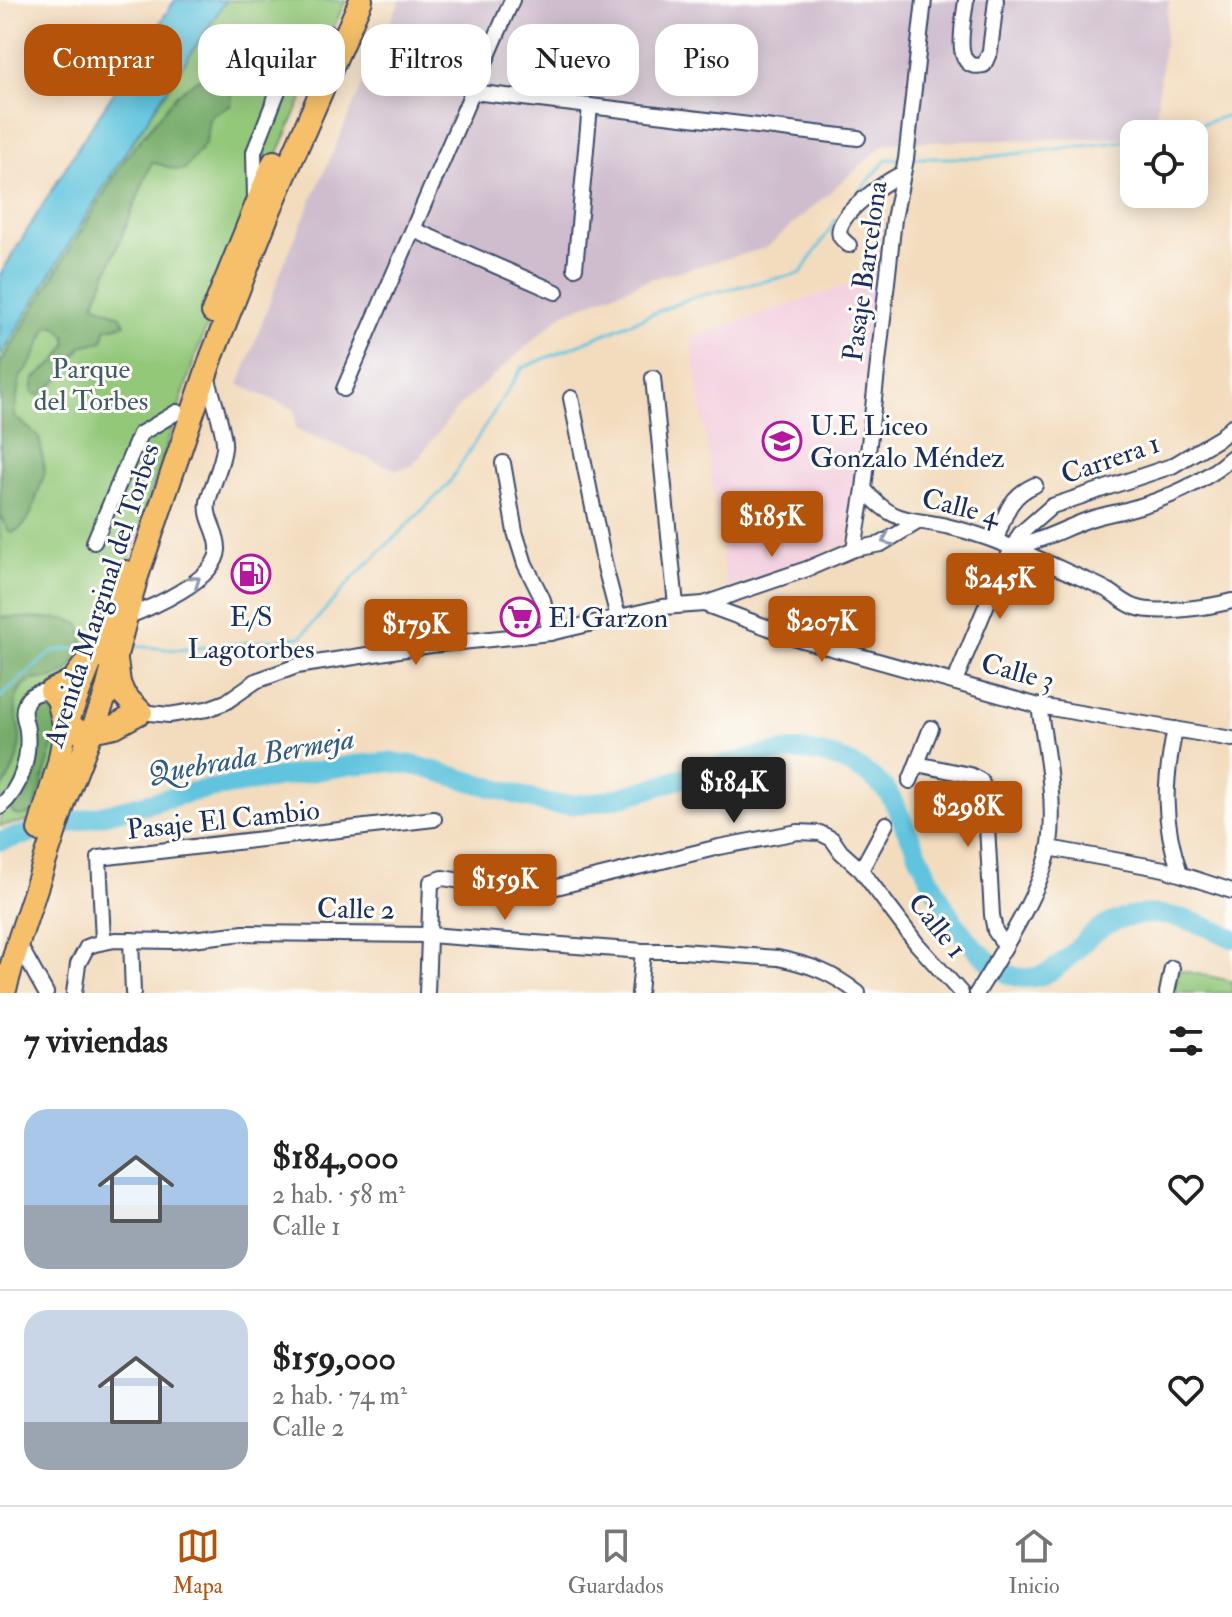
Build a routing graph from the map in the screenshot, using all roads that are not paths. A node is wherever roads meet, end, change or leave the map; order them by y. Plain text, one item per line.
1 (346, 0) edge
2 (361, 0) edge
3 (512, 0) edge
4 (924, 0) edge
5 (966, 0) edge
6 (996, 0) edge
7 (491, 50) edge
8 (491, 94) edge
9 (471, 96) edge
10 (590, 106) junction
11 (858, 138) dead end
12 (903, 173) junction
13 (414, 230) junction
14 (849, 245) dead end
15 (575, 268) dead end
16 (556, 292) dead end
17 (206, 371) junction
18 (653, 378) dead end
19 (344, 389) dead end
20 (571, 398) dead end
21 (177, 412) junction
22 (1232, 426) edge
23 (1232, 457) edge
24 (503, 463) dead end
25 (1035, 485) dead end
26 (864, 489) junction
27 (916, 523) junction
28 (996, 540) junction
29 (94, 542) dead end
30 (1013, 547) junction
31 (854, 549) junction
32 (1232, 601) edge
33 (704, 604) junction
34 (676, 605) junction
35 (126, 617) junction
36 (618, 617) junction
37 (398, 621) dead end
38 (550, 633) junction
39 (452, 642) junction
40 (92, 655) junction
41 (116, 660) junction
42 (955, 681) junction
43 (51, 691) junction
44 (1039, 706) junction
45 (141, 712) junction
46 (66, 725) junction
47 (931, 728) dead end
48 (1175, 729) junction
49 (92, 730) junction
50 (1232, 739) edge
51 (917, 764) junction
52 (910, 781) dead end
53 (57, 800) junction
54 (0, 807) edge
55 (434, 819) dead end
56 (886, 824) dead end
57 (1049, 848) junction
58 (861, 870) junction
59 (1180, 873) junction
60 (1232, 891) edge
61 (429, 935) junction
62 (131, 940) junction
63 (103, 941) junction
64 (9, 948) edge
65 (1001, 949) junction
66 (643, 951) junction
67 (1172, 968) dead end
68 (980, 987) edge
69 (4, 993) edge
70 (46, 993) edge
71 (74, 993) edge
72 (133, 993) edge
73 (427, 993) edge
74 (639, 993) edge
75 (858, 993) edge
76 (961, 993) edge
77 (1167, 993) edge

1 - 21 highway, Avenida Marginal del Torbes
2 - 17 highway, Avenida Marginal del Torbes
3 - 7 street
4 - 12 street, Pasaje Barcelona
5 - 6 street
8 - 10 street
9 - 13 street
10 - 11 street
10 - 15 street
12 - 14 street
12 - 26 street, Pasaje Barcelona
13 - 16 street
13 - 19 street
17 - 35 highway, Avenida Marginal del Torbes
35 -> 17 street
18 - 34 street
20 - 36 street
21 - 29 street
21 - 40 highway, Avenida Marginal del Torbes
22 - 30 street, Carrera 1
23 - 30 street
24 - 38 street
25 - 28 street
26 - 27 street, Calle 4
26 - 31 street, Pasaje Barcelona
27 - 28 street, Calle 4
27 -> 31 street
28 - 30 street, Calle 4
30 - 32 street, Calle 4
30 - 42 street, Carrera 1
31 - 33 street
33 - 34 street
33 - 42 street, Calle 3
34 - 36 street
35 - 41 highway, Avenida Marginal del Torbes
36 - 38 street
37 - 39 street
38 - 39 street
39 - 45 street
40 - 41 highway
40 - 43 highway
40 - 46 highway, Avenida Marginal del Torbes
41 - 45 highway
41 - 49 highway, Avenida Marginal del Torbes
42 - 44 street, Calle 3
43 - 46 highway
43 - 54 street
44 - 48 street, Calle 3
44 - 57 street
45 - 49 highway
46 - 49 highway
46 - 53 highway, Avenida Marginal del Torbes
47 - 51 street
48 - 50 street, Calle 3
48 - 59 street
49 - 53 highway, Avenida Marginal del Torbes
51 - 52 street
51 - 65 street
53 - 64 highway, Avenida Marginal del Torbes
55 - 63 street, Pasaje El Cambio
56 - 58 street
57 - 59 street
57 - 65 street
58 - 61 street, Calle 1
58 - 76 street, Calle 1
59 - 60 street
61 - 62 street, Calle 2
61 - 66 street, Calle 2
61 - 73 street
62 - 63 street, Calle 2
62 - 72 street
63 - 71 street
64 - 69 highway, Avenida Marginal del Torbes
64 - 70 street
65 - 68 street
66 - 74 street
66 - 75 street, Calle 2
67 - 77 street

